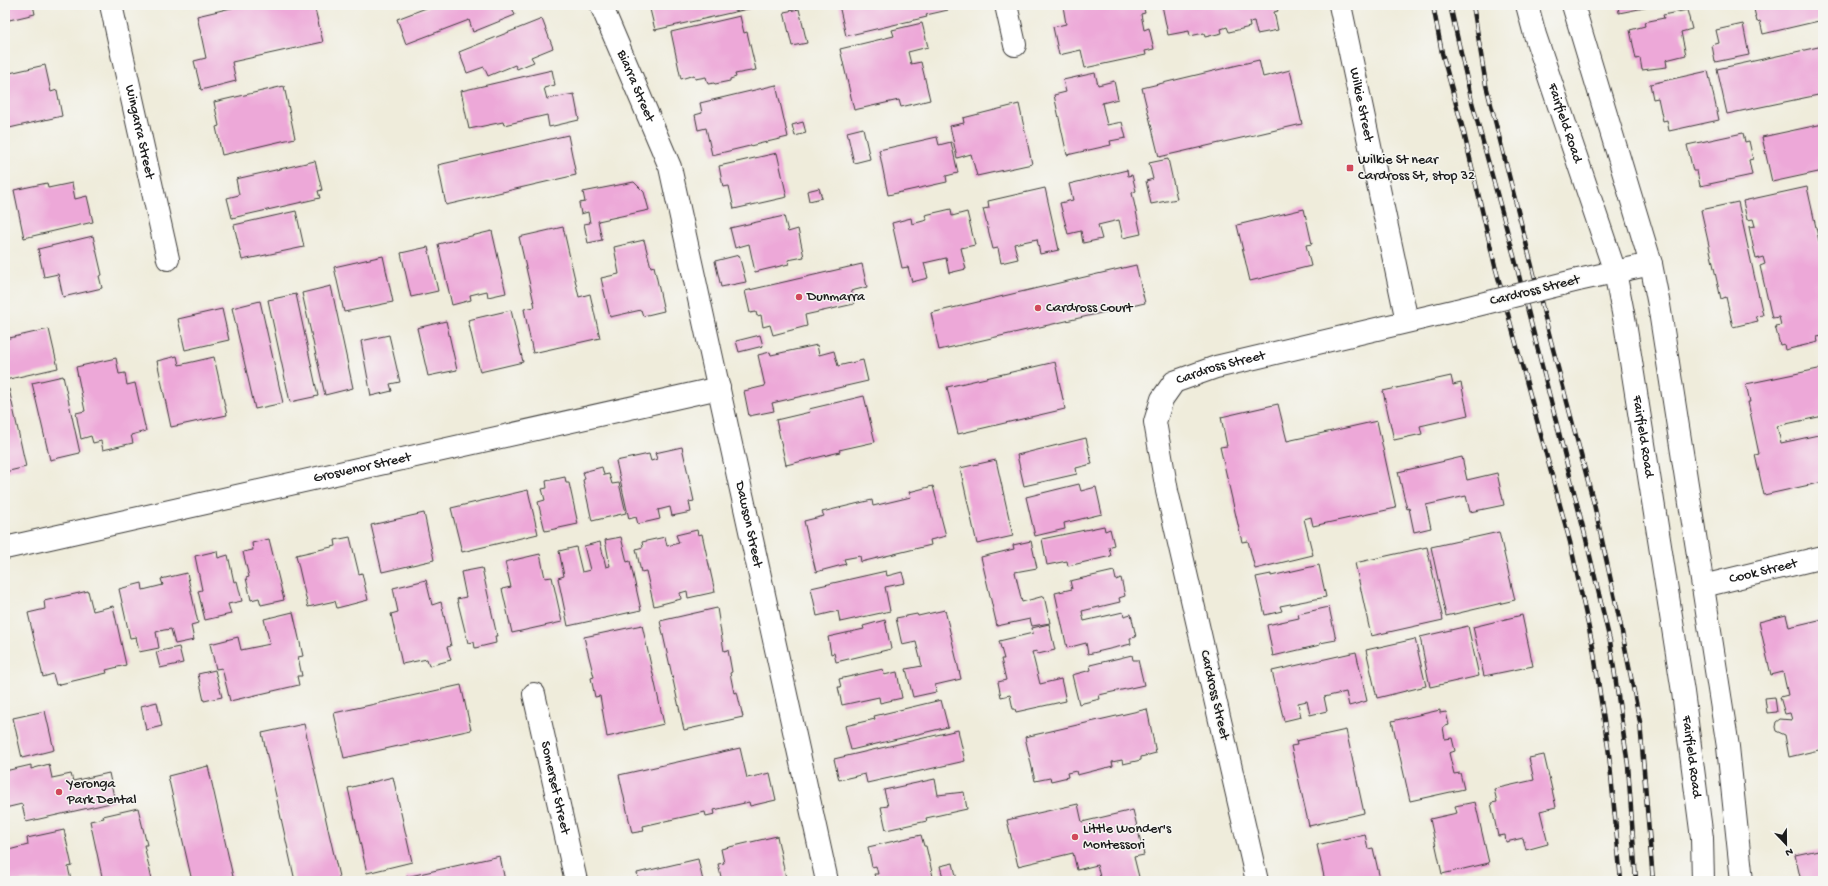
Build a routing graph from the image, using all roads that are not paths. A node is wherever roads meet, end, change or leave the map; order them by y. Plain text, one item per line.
1 (111, 5) edge
2 (601, 5) edge
3 (1006, 5) edge
4 (1340, 5) edge
5 (1527, 5) edge
6 (1573, 5) edge
7 (1015, 45) dead end
8 (670, 167) joint
9 (168, 259) dead end
10 (1651, 264) junction
11 (1615, 272) junction
12 (1408, 321) junction
13 (719, 388) junction
14 (5, 548) edge
15 (1823, 557) edge
16 (1703, 586) junction
17 (534, 694) dead end
18 (576, 881) edge
19 (827, 881) edge
20 (1257, 881) edge
21 (1703, 881) edge
22 (1742, 881) edge

1 - 9 street, Wingarra Street
2 - 8 street, Biarra Street
3 - 7 street
4 - 12 street, Wilkie Street
5 - 11 street, Fairfield Road
6 - 10 street
8 - 13 street, Dawson Street
10 - 11 street, Cardross Street
10 - 16 street
11 - 12 street, Cardross Street, bridge
11 - 21 street, Fairfield Road
12 - 20 street, Cardross Street
13 - 14 street, Grosvenor Street
13 - 19 street, Dawson Street
15 - 16 street, Cook Street
16 - 22 street
17 - 18 street, Somerset Street

